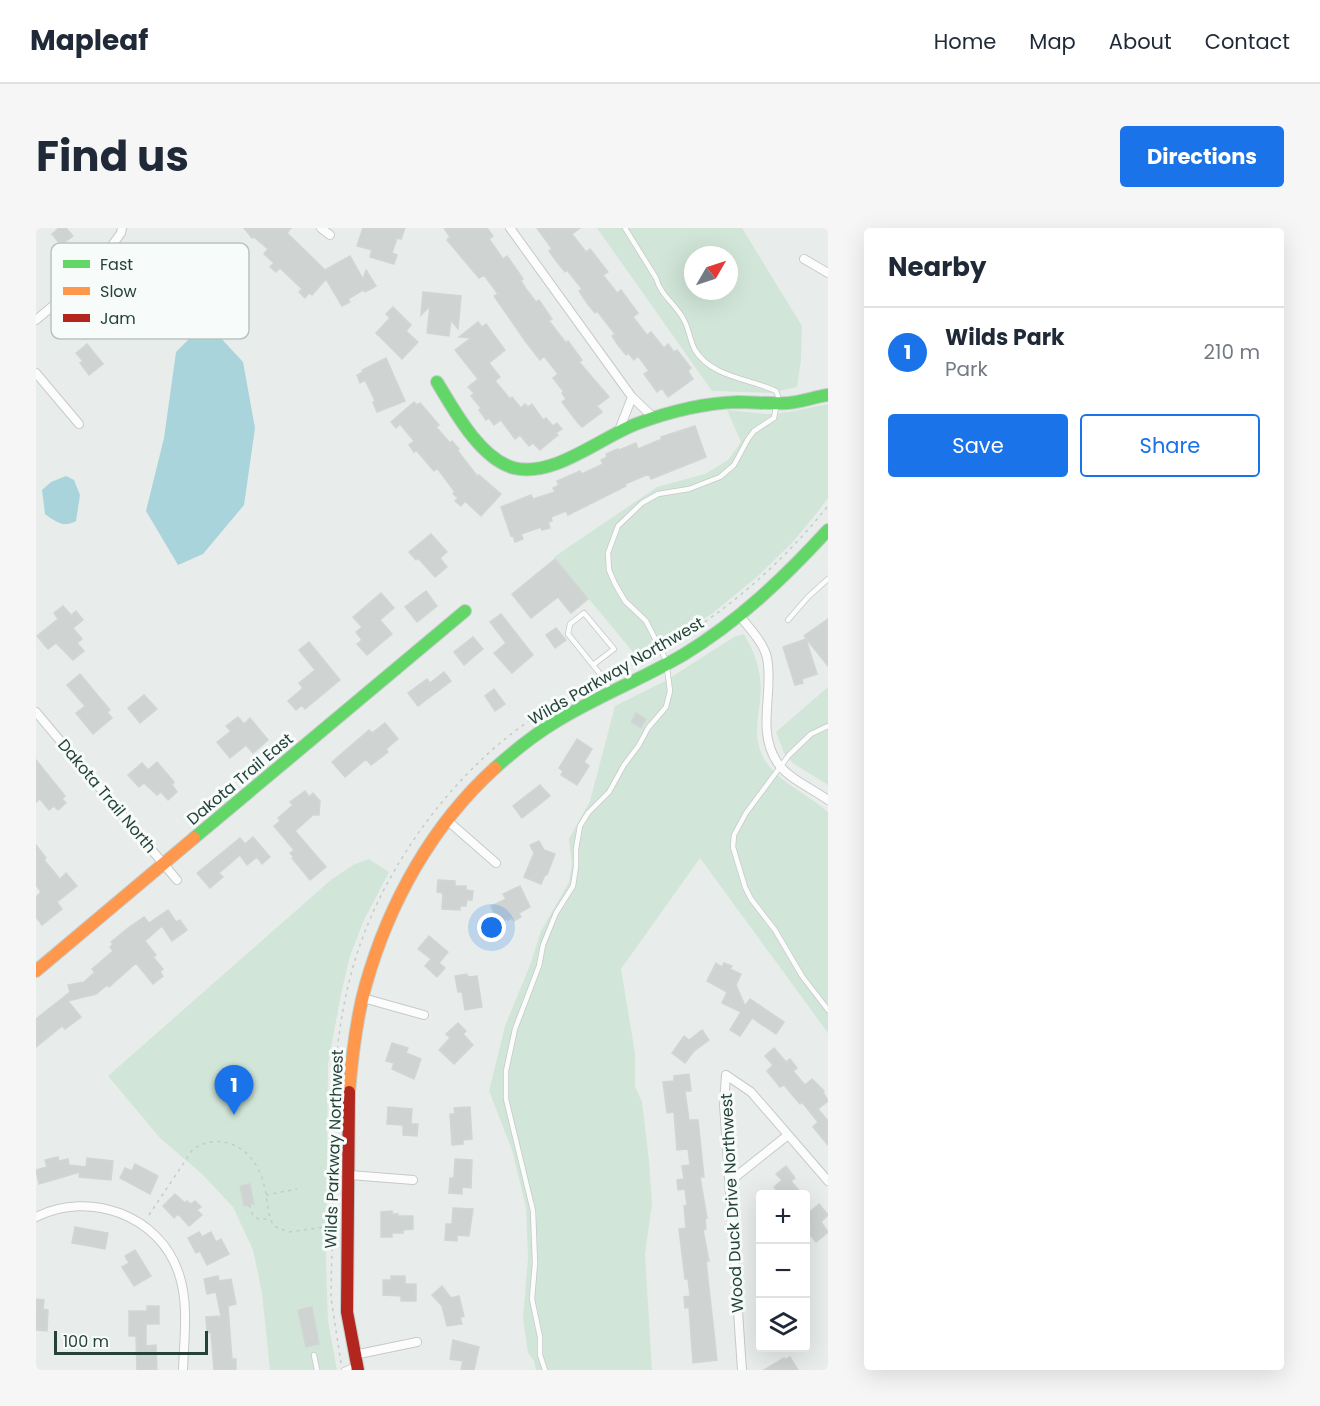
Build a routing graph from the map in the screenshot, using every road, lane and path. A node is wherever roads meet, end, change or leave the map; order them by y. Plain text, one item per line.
1 (122, 228) edge
2 (321, 228) edge
3 (510, 228) edge
4 (625, 228) edge
5 (330, 235) dead end
6 (114, 243) edge
7 (804, 259) dead end
8 (828, 273) edge
9 (51, 307) edge
10 (36, 320) edge
11 (36, 373) edge
12 (437, 382) dead end
13 (828, 395) edge
14 (632, 398) junction
15 (777, 404) junction
16 (654, 418) junction
17 (79, 424) dead end
18 (618, 433) junction
19 (828, 506) edge
20 (828, 530) edge
21 (828, 579) edge
22 (465, 611) dead end
23 (740, 616) junction
24 (788, 620) dead end
25 (661, 650) junction
26 (667, 664) junction
27 (593, 665) junction
28 (605, 680) junction
29 (611, 694) junction
30 (36, 712) edge
31 (828, 726) edge
32 (781, 766) junction
33 (828, 800) edge
34 (448, 821) junction
35 (496, 863) dead end
36 (164, 864) junction
37 (177, 880) dead end
38 (36, 971) edge
39 (363, 998) junction
40 (828, 1010) edge
41 (424, 1015) dead end
42 (788, 1135) junction
43 (350, 1175) junction
44 (413, 1180) dead end
45 (828, 1181) edge
46 (729, 1182) junction
47 (297, 1189) dead end
48 (265, 1195) junction
49 (249, 1205) dead end
50 (149, 1215) dead end
51 (36, 1217) edge
52 (270, 1219) junction
53 (332, 1226) junction
54 (417, 1342) dead end
55 (314, 1354) dead end
56 (356, 1364) edge
57 (343, 1369) edge
58 (183, 1370) edge
59 (316, 1370) edge
60 (545, 1370) edge
61 (742, 1370) edge

1 - 6 street
2 - 5 street
3 - 14 street
4 - 15 lane
7 - 8 street
9 - 10 street
11 - 17 street
12 - 18 street
13 - 15 street
14 - 16 street
14 - 18 street
15 - 16 street
15 - 25 lane
16 - 18 street
19 - 25 path
20 - 23 street, Wilds Parkway Northwest
21 - 24 lane
22 - 36 street, Dakota Trail East
23 - 26 street, Wilds Parkway Northwest
23 - 32 street
25 - 26 lane
25 - 28 path
26 - 29 street, Wilds Parkway Northwest
26 - 60 lane
27 - 27 lane
27 - 28 lane
28 - 29 lane
28 - 53 path
29 - 34 street, Wilds Parkway Northwest
30 - 36 street, Dakota Trail North
31 - 32 lane
32 - 33 street
32 - 40 lane
34 - 35 street
34 - 39 street, Wilds Parkway Northwest
36 - 37 street, Dakota Trail North
36 - 38 street, Dakota Trail East
39 - 41 street
39 - 43 street, Wilds Parkway Northwest
42 - 45 street, Wood Duck Drive Northwest
42 - 46 street
42 - 46 street, Wood Duck Drive Northwest
43 - 44 street
43 - 56 street, Wilds Parkway Northwest
46 - 61 street, Wood Duck Drive Northwest
47 - 48 path
48 - 50 path
48 - 52 path
49 - 52 path
51 - 58 street
52 - 53 path
53 - 57 path
54 - 56 street
55 - 59 lane
56 - 57 lane

